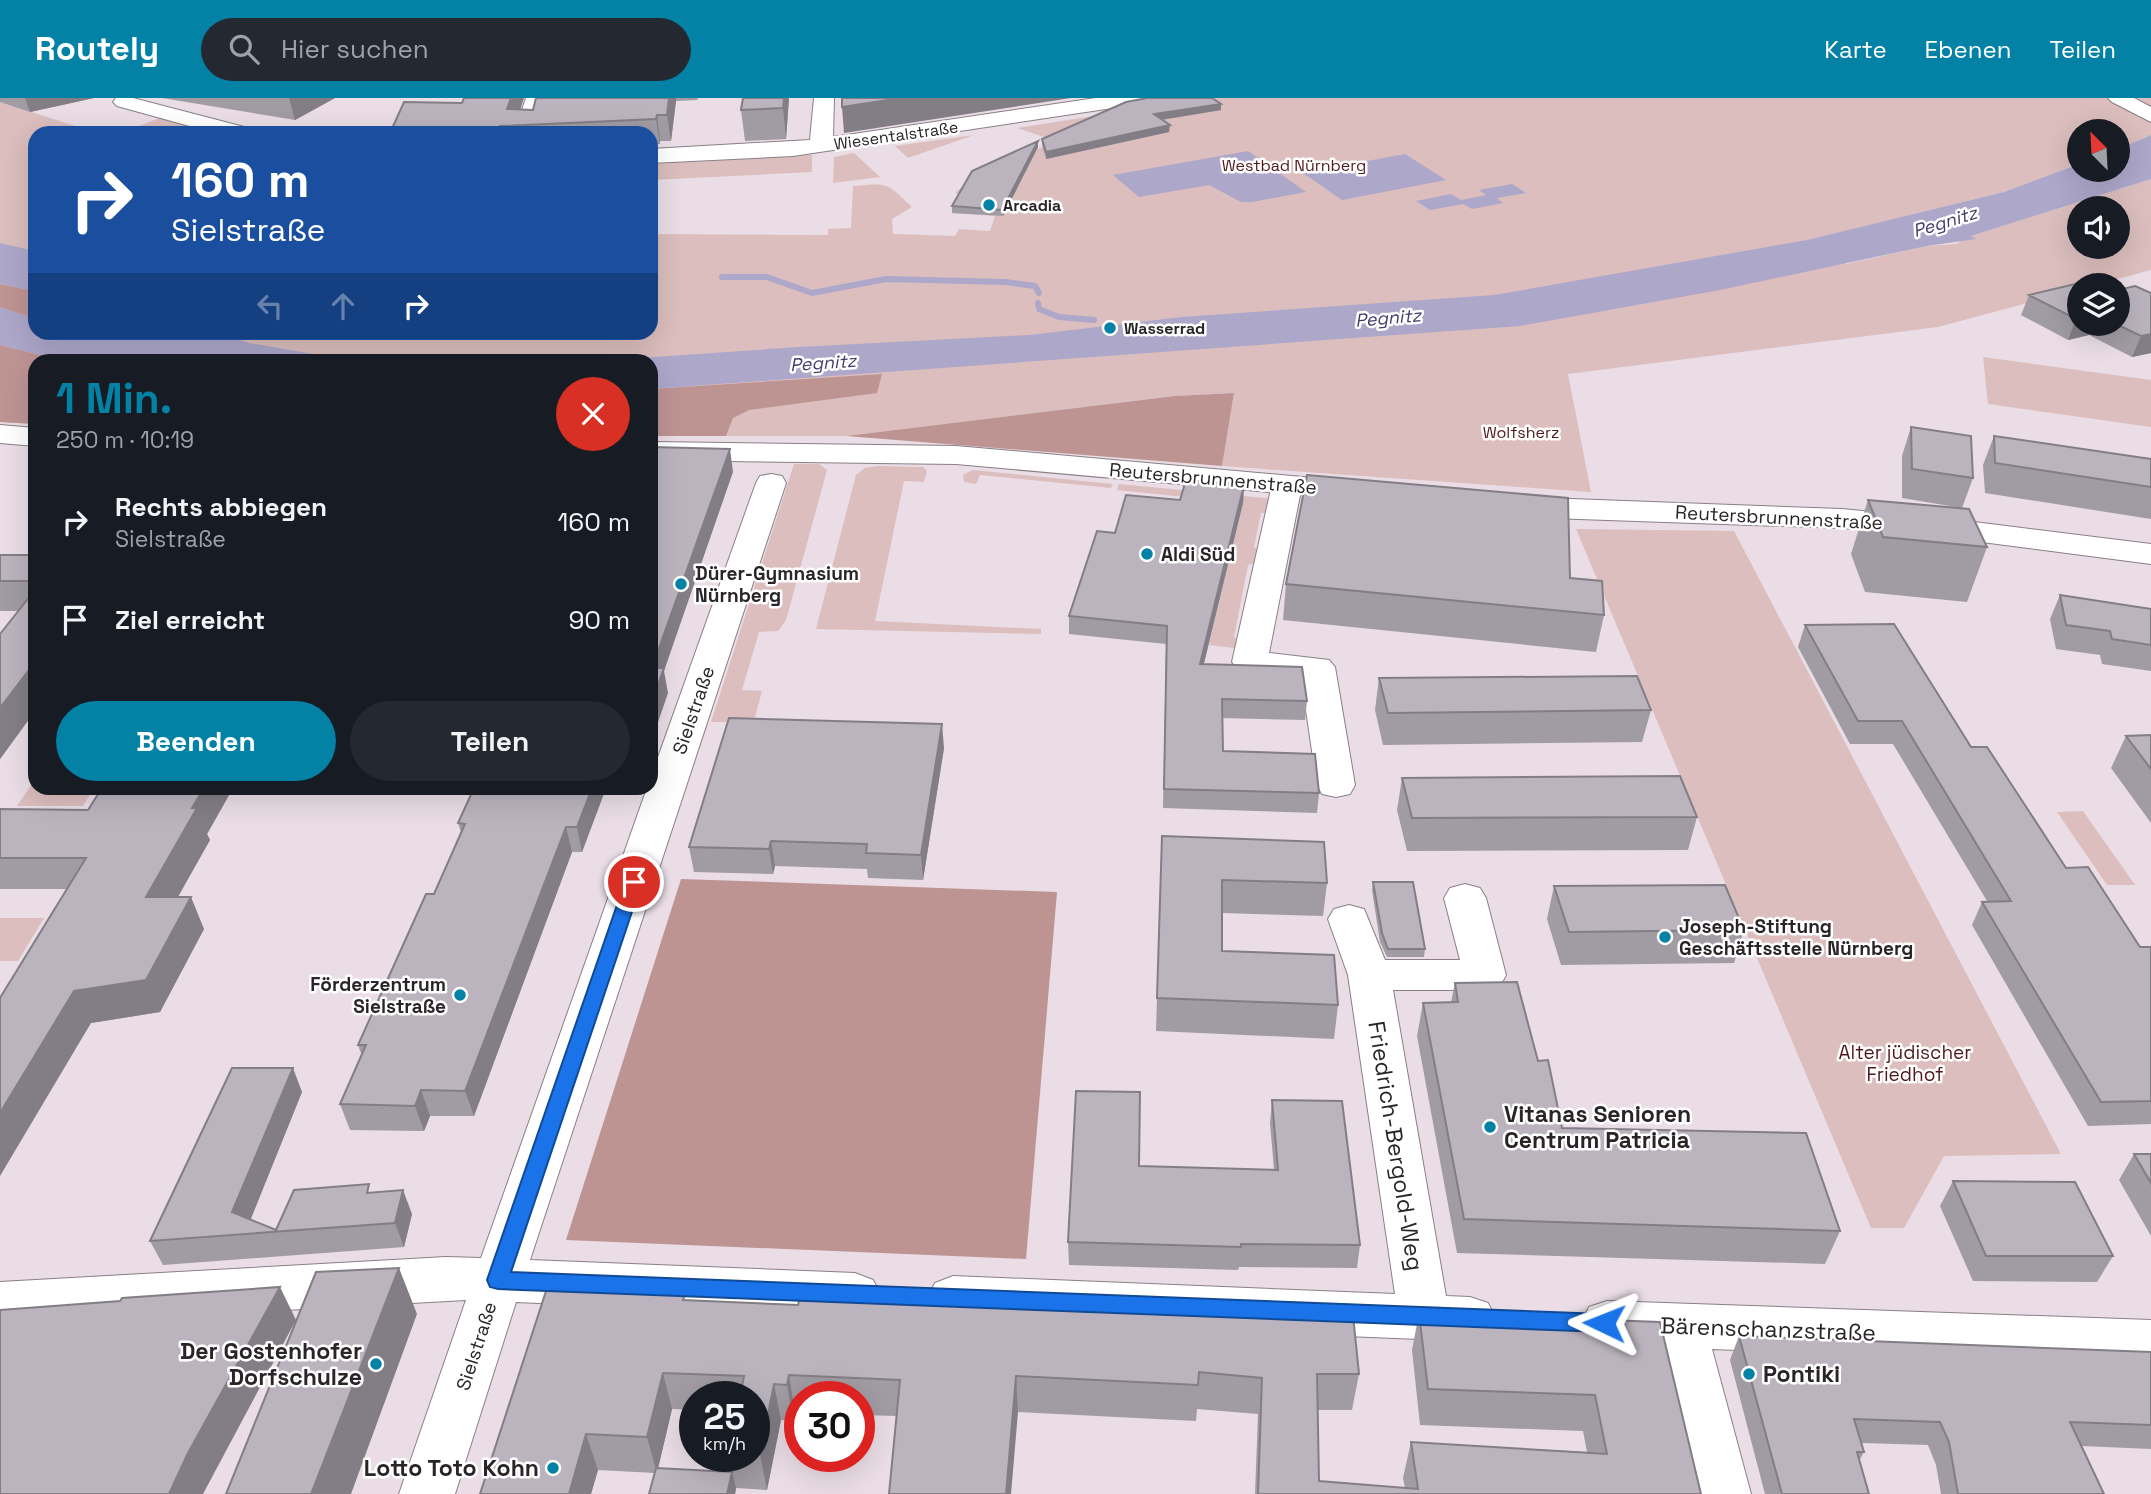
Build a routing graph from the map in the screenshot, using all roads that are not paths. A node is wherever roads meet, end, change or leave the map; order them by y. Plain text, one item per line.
1 (536, 98) edge
2 (824, 98) edge
3 (1139, 98) edge
4 (2119, 98) edge
5 (127, 100) edge
6 (2151, 116) edge
7 (216, 126) edge
8 (527, 126) edge
9 (821, 145) junction
10 (658, 156) edge
11 (0, 434) edge
12 (28, 436) edge
13 (658, 451) edge
14 (771, 483) dead end
15 (1287, 485) junction
16 (1385, 494) edge
17 (1481, 503) edge
18 (2151, 554) edge
19 (1335, 785) dead end
20 (1465, 898) dead end
21 (1349, 919) dead end
22 (1368, 975) junction
23 (498, 1280) junction
24 (0, 1304) edge
25 (1424, 1317) junction
26 (1680, 1325) junction
27 (2151, 1343) edge
28 (427, 1494) edge
29 (1723, 1494) edge

1 - 8 street
2 - 9 street
3 - 9 street, Wiesentalstraße
4 - 6 street
5 - 7 street
9 - 10 street, Wiesentalstraße
11 - 12 street
13 - 15 street, Reutersbrunnenstraße
14 - 23 street, Sielstraße
15 - 16 street, Reutersbrunnenstraße
15 - 19 street
17 - 18 street, Reutersbrunnenstraße
20 - 22 street
21 - 22 street, Friedrich-Bergold-Weg
22 - 25 street, Friedrich-Bergold-Weg
23 - 24 street, Bärenschanzstraße
23 - 25 street, Bärenschanzstraße
23 - 28 street, Sielstraße
25 - 26 street, Bärenschanzstraße
26 - 27 street, Bärenschanzstraße
26 - 29 street

